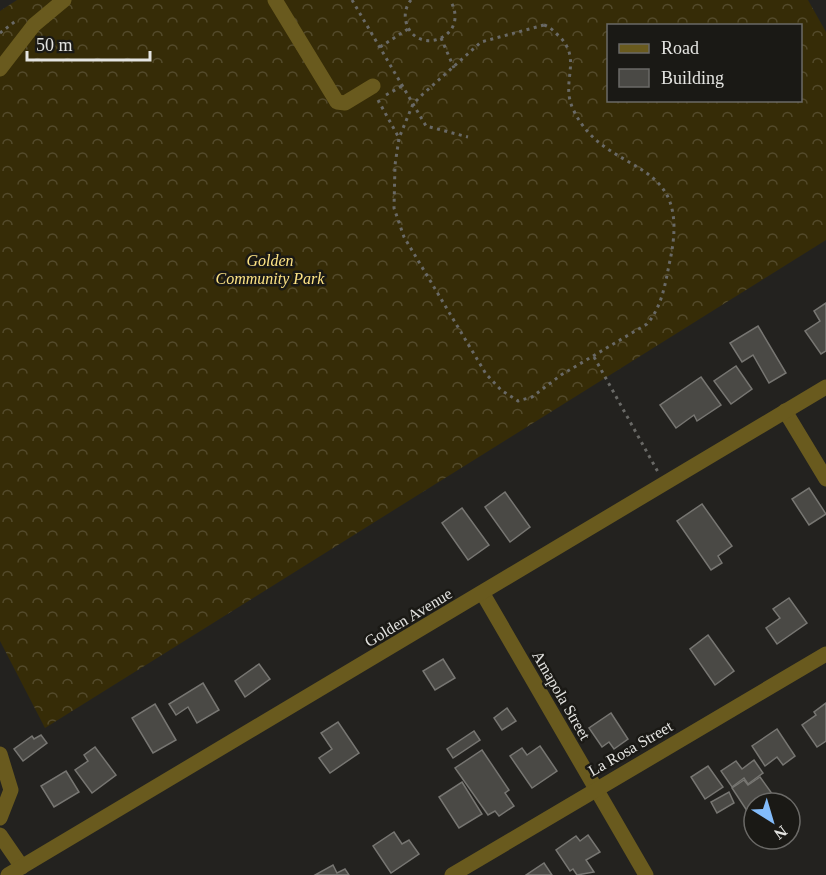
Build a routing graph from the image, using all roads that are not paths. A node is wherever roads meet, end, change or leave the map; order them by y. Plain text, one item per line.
1 (64, 0) edge
2 (275, 0) edge
3 (0, 69) edge
4 (373, 86) dead end
5 (826, 387) edge
6 (785, 411) junction
7 (826, 479) edge
8 (483, 594) junction
9 (826, 654) edge
10 (0, 754) edge
11 (595, 789) junction
12 (0, 818) edge
13 (0, 835) edge
14 (16, 872) edge
15 (452, 875) edge
16 (646, 875) edge

1 - 3 street
2 - 4 street
5 - 6 street, Golden Avenue
6 - 7 street
6 - 8 street, Golden Avenue
8 - 11 street, Amapola Street
8 - 14 street, Golden Avenue
9 - 11 street, La Rosa Street
10 - 12 street
11 - 15 street, La Rosa Street
11 - 16 street, Amapola Street
13 - 14 street

